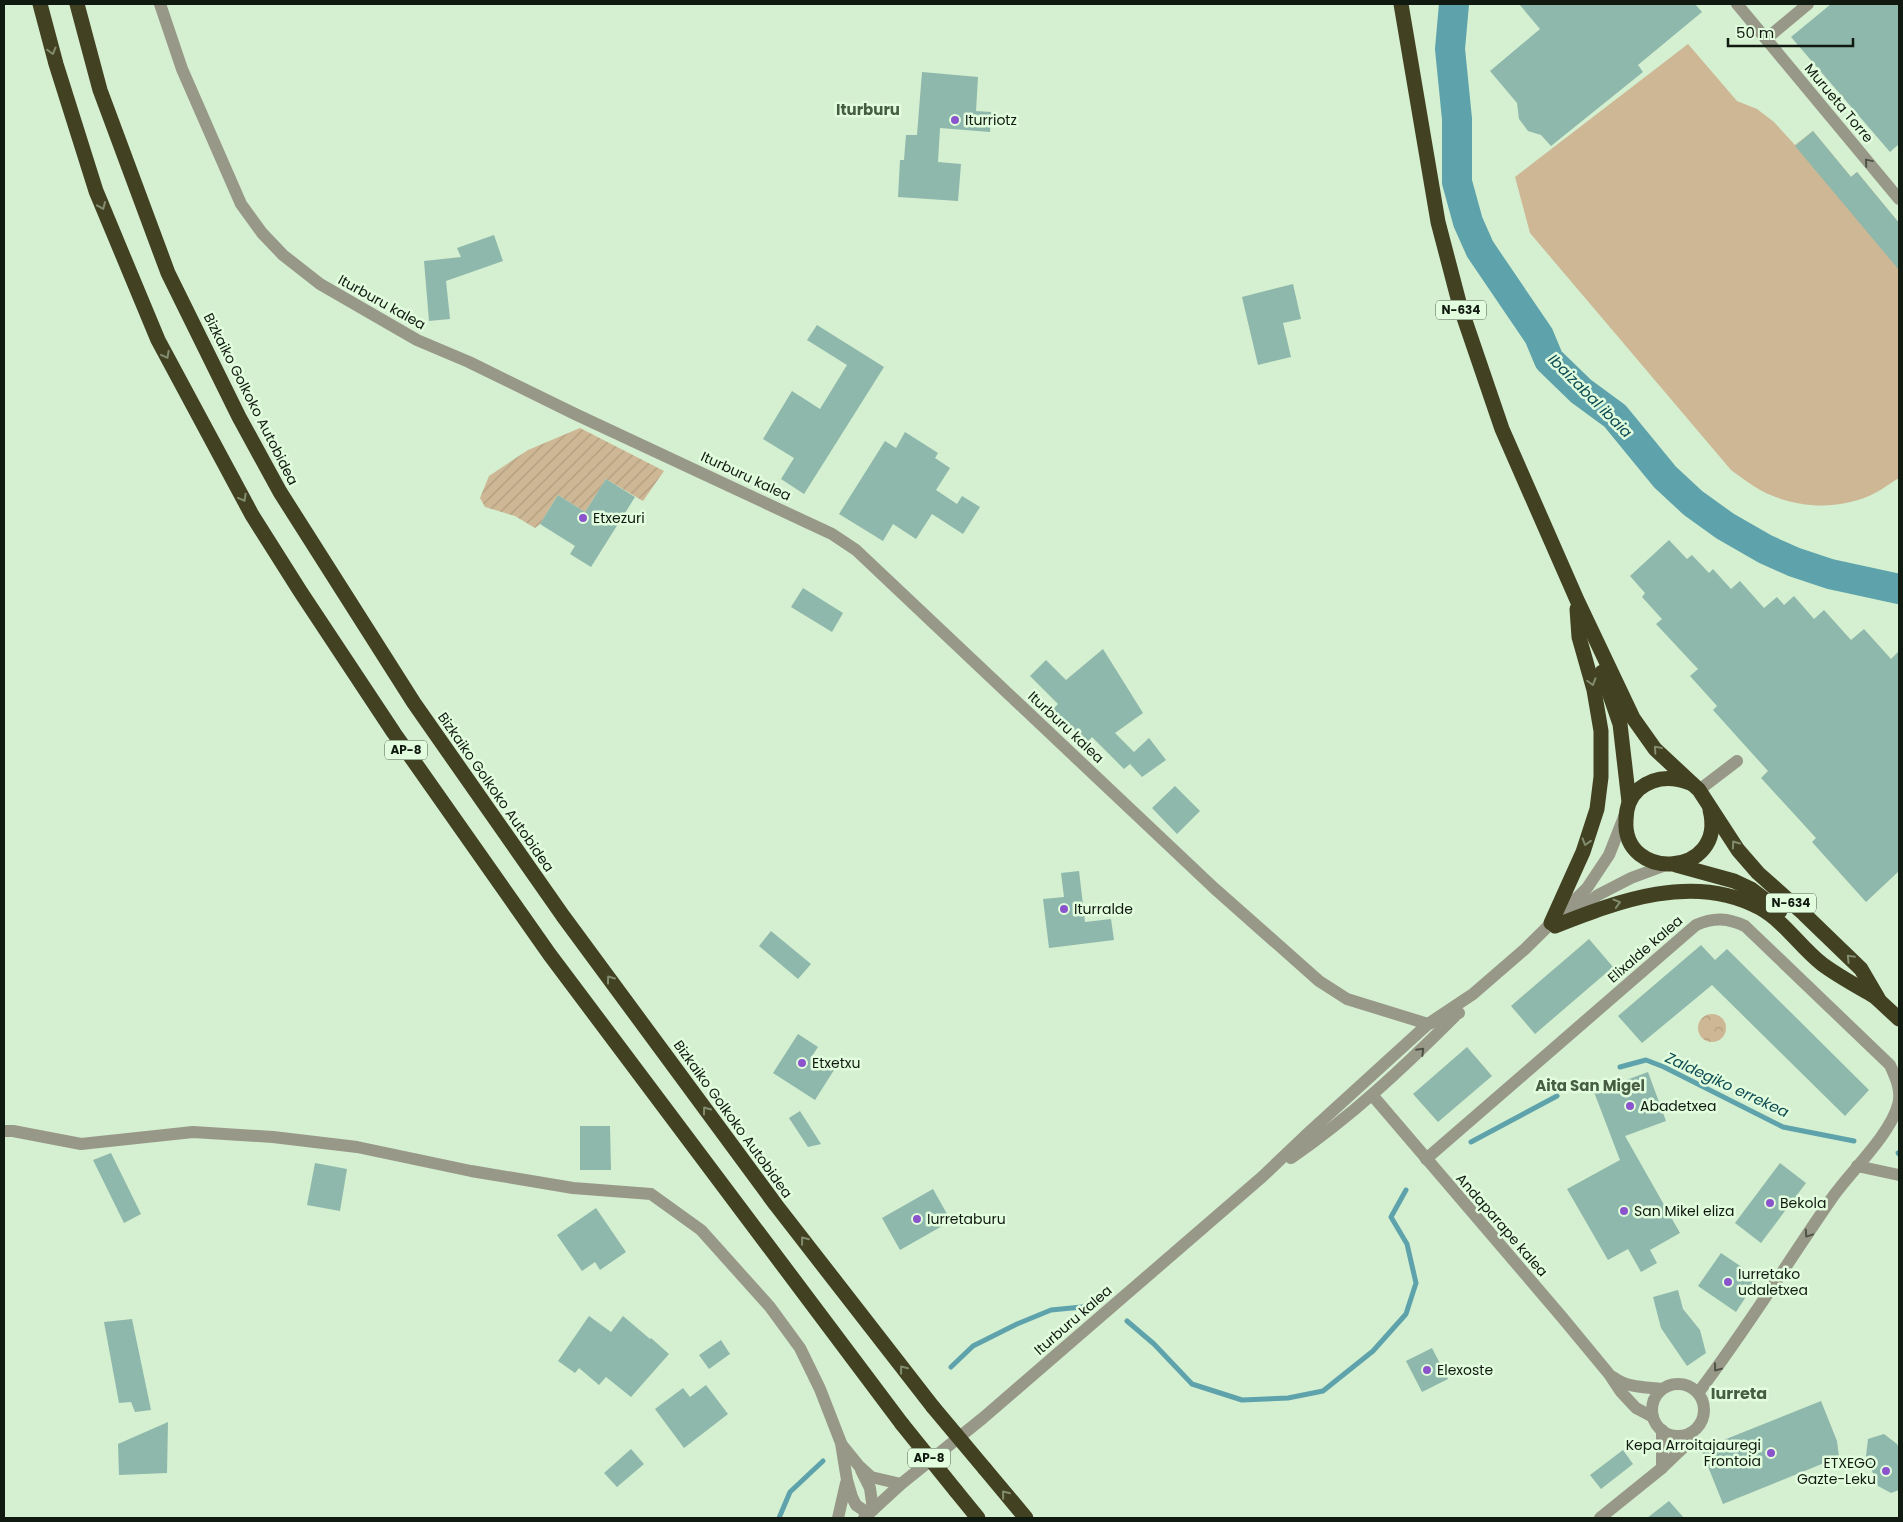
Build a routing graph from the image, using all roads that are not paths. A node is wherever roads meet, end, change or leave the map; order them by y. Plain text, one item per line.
1 (40, 4) edge
2 (77, 4) edge
3 (160, 4) edge
4 (1401, 4) edge
5 (1737, 4) edge
6 (1808, 4) edge
7 (1766, 39) junction
8 (1899, 199) edge
9 (1576, 600) junction
10 (1737, 761) dead end
11 (1695, 787) junction
12 (1709, 804) junction
13 (1628, 807) junction
14 (1671, 865) junction
15 (1553, 924) junction
16 (1473, 994) junction
17 (1878, 998) junction
18 (1459, 1013) junction
19 (1899, 1019) edge
20 (1428, 1024) junction
21 (1409, 1041) junction
22 (1373, 1096) junction
23 (4, 1131) edge
24 (1301, 1140) junction
25 (1426, 1159) junction
26 (1857, 1166) junction
27 (1899, 1176) edge
28 (1262, 1177) junction
29 (1609, 1374) junction
30 (1662, 1389) junction
31 (1698, 1393) junction
32 (1653, 1417) junction
33 (1662, 1430) junction
34 (1690, 1433) junction
35 (841, 1443) junction
36 (858, 1466) junction
37 (1662, 1468) junction
38 (847, 1480) junction
39 (901, 1484) junction
40 (869, 1514) edge
41 (838, 1518) edge
42 (978, 1518) edge
43 (1026, 1518) edge
44 (1600, 1518) edge

1 -> 42 highway, AP-8, bridge
43 -> 2 highway, Bizkaiko Golkoko Autobidea / AP-8, bridge
3 - 20 street, Iturburu kalea
4 - 9 highway, N-634
5 - 7 street, Murueta Torre
6 - 7 street
8 -> 7 street, Murueta Torre
11 -> 9 highway, N-634
9 - 13 highway, N-634
9 -> 15 highway
10 - 11 street
11 - 12 highway, N-634
11 - 13 highway
12 - 14 highway
17 -> 12 highway, N-634
13 - 14 highway, N-634
13 - 15 street
14 - 15 street
14 - 17 highway, N-634
15 - 16 street
15 -> 17 highway
16 - 18 street
16 - 20 street
17 - 19 highway, N-634
18 - 20 street
22 -> 18 street
20 - 21 street
21 - 22 street
21 - 24 street
22 - 24 street
22 - 25 street, Andaparape kalea
22 - 28 street
23 - 35 street
24 - 28 street
25 - 26 street, Elixalde kalea
25 - 29 street, Andaparape kalea
26 - 27 street
26 -> 31 street, Elixalde kalea
28 - 39 street, Iturburu kalea
29 - 30 street
29 - 32 street, Andaparape kalea
30 - 31 street
30 - 32 street
31 - 34 street
32 - 33 street
33 - 34 street
33 - 37 street
34 - 37 street
35 - 36 street
35 - 38 street
36 - 39 street
36 - 40 street
37 - 44 street
38 - 40 street
38 - 41 street
39 - 40 street, Iturburu kalea

